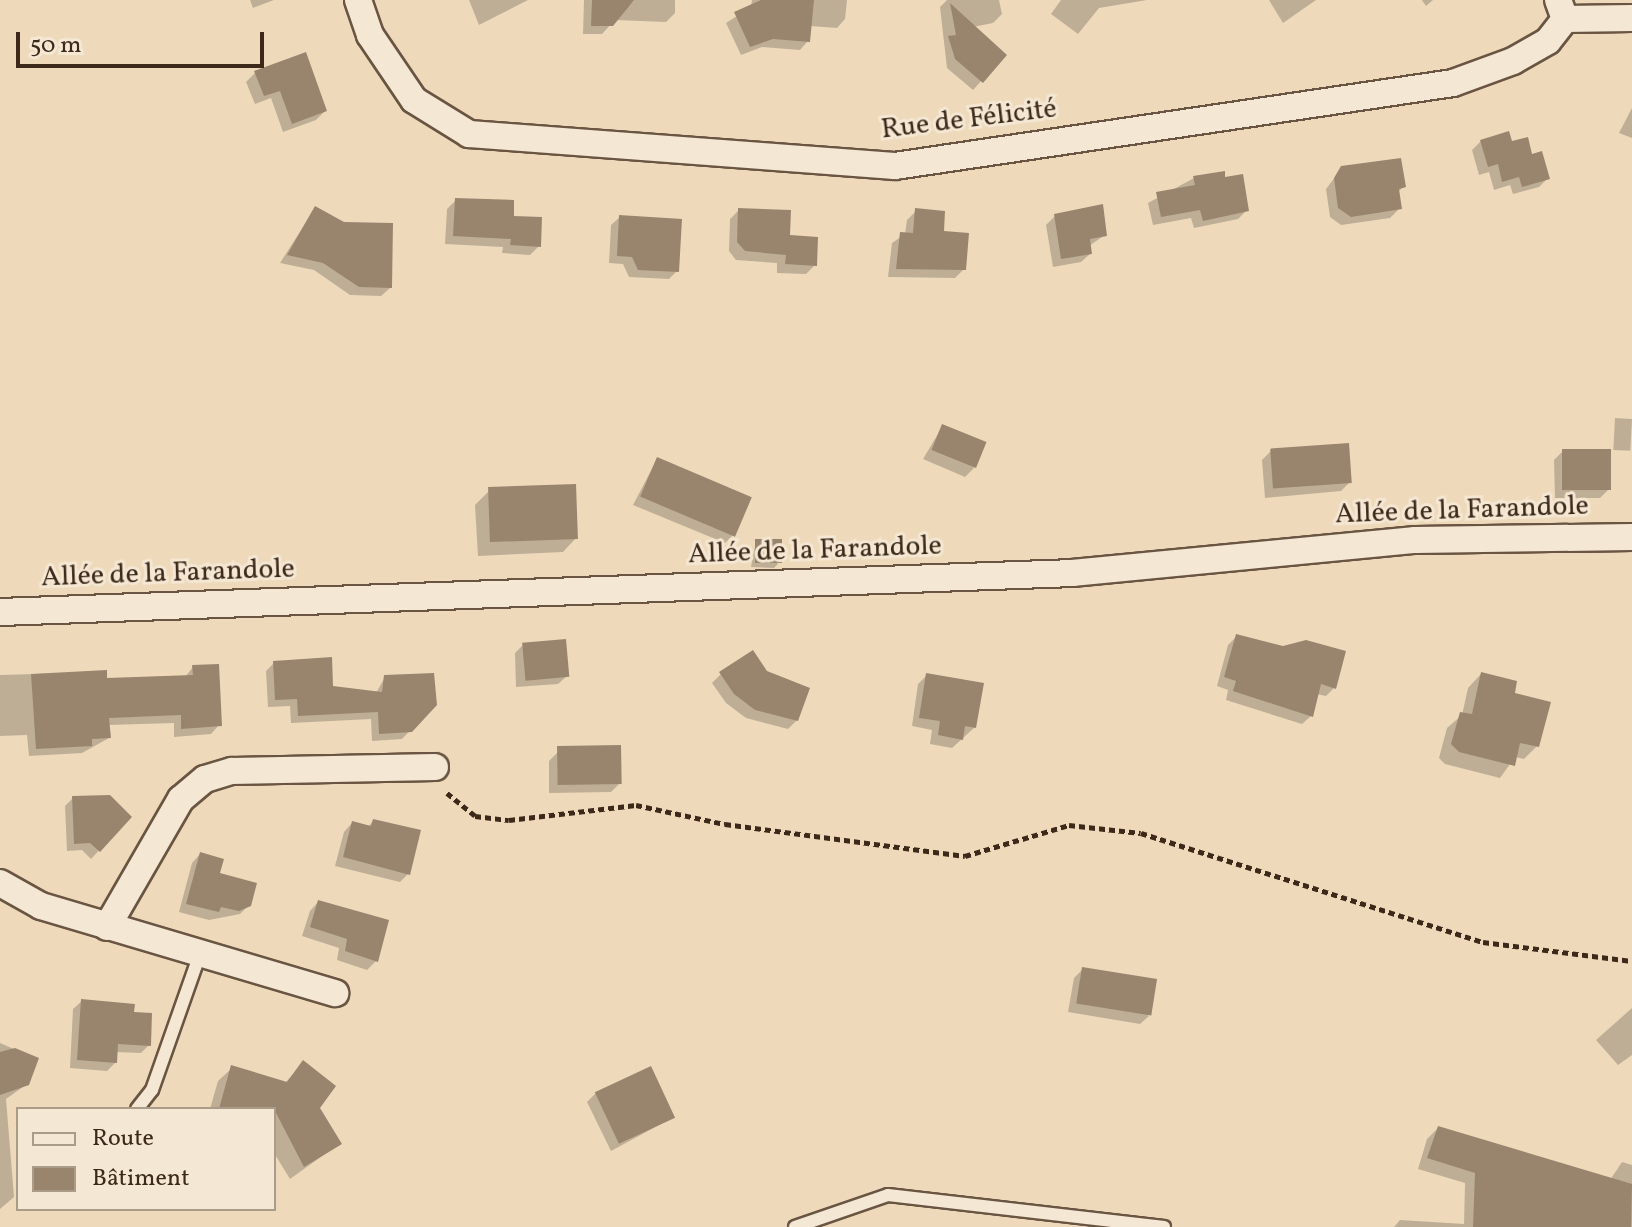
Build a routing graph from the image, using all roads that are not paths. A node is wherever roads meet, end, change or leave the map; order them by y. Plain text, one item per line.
1 (358, 0) edge
2 (1561, 10) edge
3 (1632, 18) edge
4 (1632, 537) edge
5 (0, 612) edge
6 (435, 767) road end
7 (0, 883) edge
8 (107, 927) junction
9 (200, 954) junction
10 (335, 993) dead end
11 (139, 1107) edge
12 (795, 1227) edge
13 (1164, 1227) edge

1 - 2 street, Rue de Félicité
2 - 3 street
4 - 5 street, Allée de la Farandole
6 - 8 street
7 - 8 street
8 - 9 street
9 - 10 street
9 - 11 lane
12 - 13 lane

